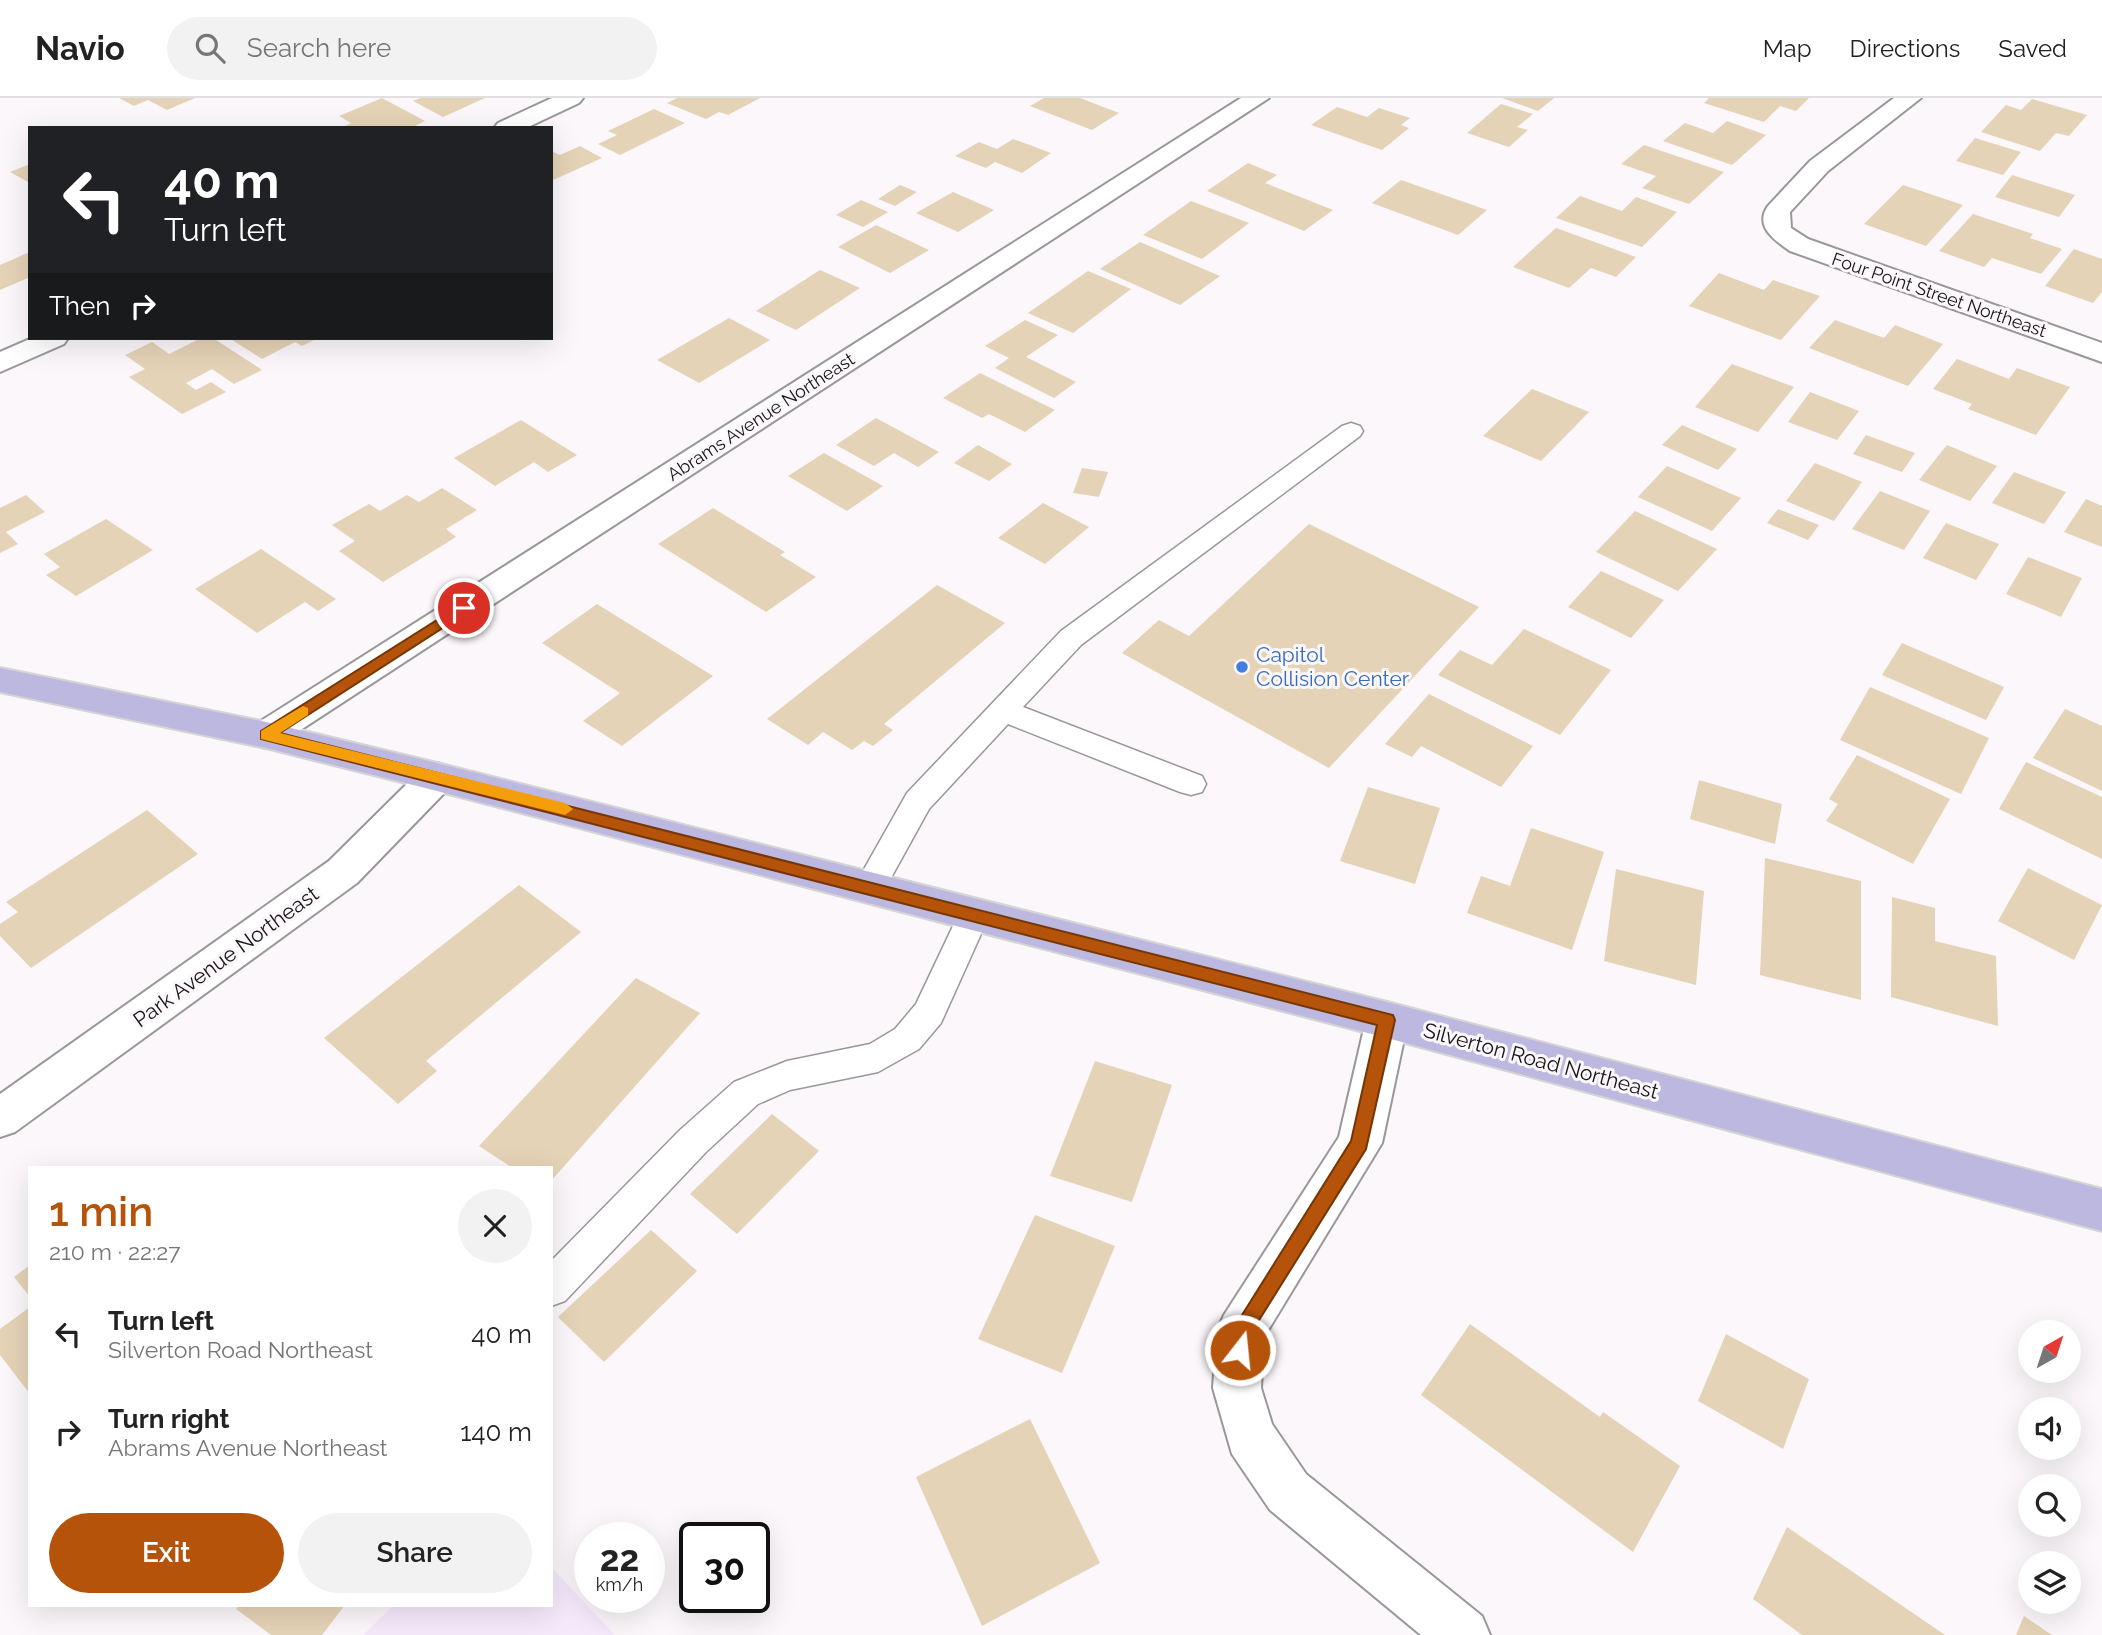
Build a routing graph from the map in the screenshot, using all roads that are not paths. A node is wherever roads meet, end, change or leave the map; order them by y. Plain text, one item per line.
1 (571, 98) edge
2 (1257, 98) edge
3 (1909, 98) edge
4 (510, 126) edge
5 (50, 340) edge
6 (2102, 353) edge
7 (0, 363) edge
8 (1350, 431) dead end
9 (0, 680) edge
10 (1002, 710) junction
11 (266, 735) junction
12 (437, 777) junction
13 (1191, 784) dead end
14 (870, 887) junction
15 (974, 914) junction
16 (1387, 1020) junction
17 (0, 1118) edge
18 (2102, 1210) edge
19 (553, 1286) edge
20 (1463, 1635) edge

1 - 4 street
2 - 11 street, Abrams Avenue Northeast
3 - 6 street, Four Point Street Northeast
5 - 7 street
8 - 10 lane
9 - 11 main road, Silverton Road Northeast
10 - 13 lane
10 - 14 lane
11 - 12 main road, Silverton Road Northeast
12 - 14 main road, Silverton Road Northeast
12 - 17 street, Park Avenue Northeast
14 - 15 main road, Silverton Road Northeast
15 - 16 main road, Silverton Road Northeast
15 - 19 lane
16 - 18 main road, Silverton Road Northeast
16 - 20 street

